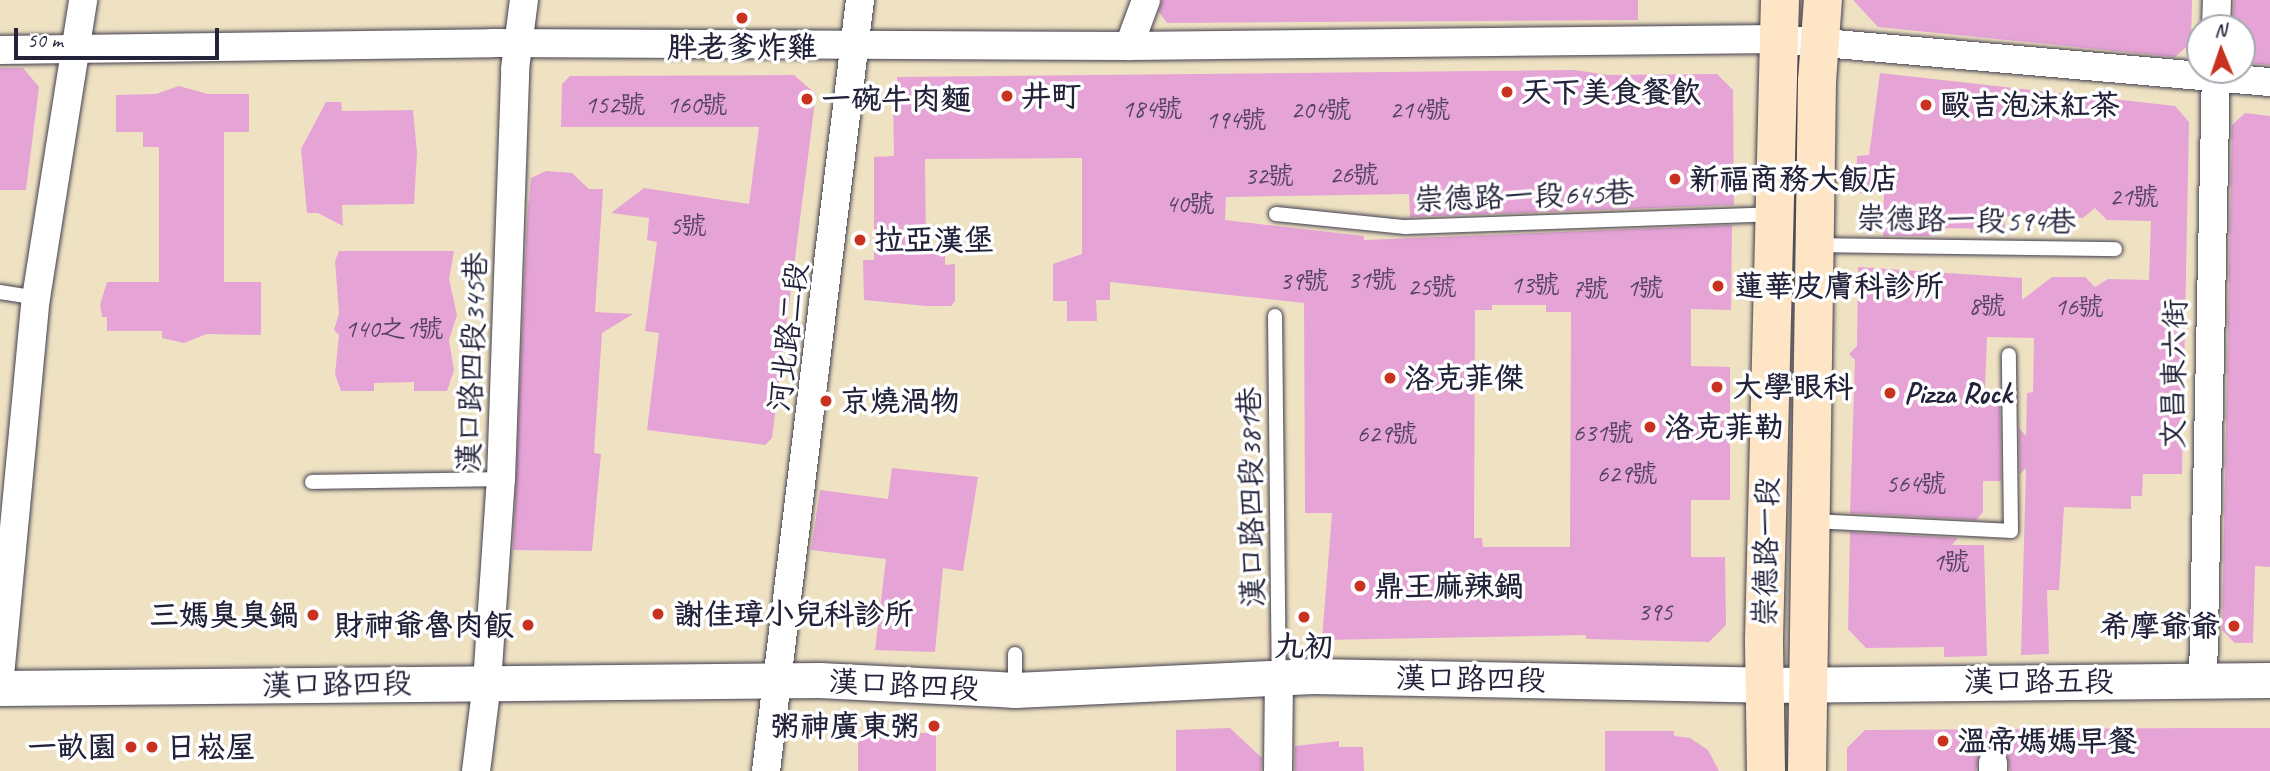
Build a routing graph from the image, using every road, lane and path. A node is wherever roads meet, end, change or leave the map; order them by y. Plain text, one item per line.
1 (83, 0) edge
2 (523, 0) edge
3 (860, 0) edge
4 (1146, 0) edge
5 (1780, 0) edge
6 (1823, 0) edge
7 (1778, 39) junction
8 (1820, 40) junction
9 (519, 43) junction
10 (855, 44) junction
11 (1129, 46) junction
12 (0, 50) edge
13 (76, 50) junction
14 (2186, 70) edge
15 (2216, 84) edge
16 (1276, 214) dead end
17 (1774, 214) junction
18 (1817, 245) junction
19 (2115, 249) dead end
20 (0, 292) edge
21 (36, 298) junction
22 (1275, 316) dead end
23 (2009, 355) dead end
24 (501, 480) junction
25 (312, 482) dead end
26 (1814, 521) junction
27 (1014, 654) dead end
28 (0, 677) edge
29 (1279, 677) junction
30 (2203, 680) junction
31 (2270, 680) edge
32 (779, 681) junction
33 (487, 683) junction
34 (1808, 683) junction
35 (1766, 685) junction
36 (0, 688) edge
37 (1014, 690) junction
38 (476, 771) edge
39 (766, 771) edge
40 (1278, 771) edge
41 (1766, 771) edge
42 (1807, 771) edge

1 - 13 street
2 - 9 street, 漢口路四段345巷
3 - 10 street, 河北路二段
4 - 11 street
5 - 7 main road, 崇德路一段
6 - 8 main road, 崇德路一段
7 - 8 street
7 - 11 street
7 - 17 main road, 崇德路一段
8 - 14 street
8 - 18 main road, 崇德路一段
9 - 10 street
9 - 13 street
9 - 24 street, 漢口路四段345巷
10 - 11 street
10 - 32 street, 河北路二段
12 - 13 street
13 - 21 street
15 - 30 street, 文昌東六街
16 - 17 lane, 崇德路一段645巷
17 - 35 main road, 崇德路一段
18 - 19 lane, 崇德路一段594巷
18 - 26 main road, 崇德路一段
20 - 21 lane
21 - 28 street
22 - 29 lane, 漢口路四段381巷
23 - 26 lane
24 - 25 lane
24 - 33 street, 漢口路四段345巷
26 - 34 main road, 崇德路一段
27 - 37 lane
29 - 35 street, 漢口路四段
29 - 37 street, 漢口路四段
29 - 40 street
30 - 31 street, 漢口路五段
30 - 34 street, 漢口路五段
32 - 33 street, 漢口路四段
32 - 37 street, 漢口路四段
32 - 39 street, 河北路二段
33 - 36 street, 漢口路四段
33 - 38 street, 漢口路四段345巷
34 - 35 street, 漢口路四段
34 - 42 main road, 崇德路一段
35 - 41 main road, 崇德路一段

